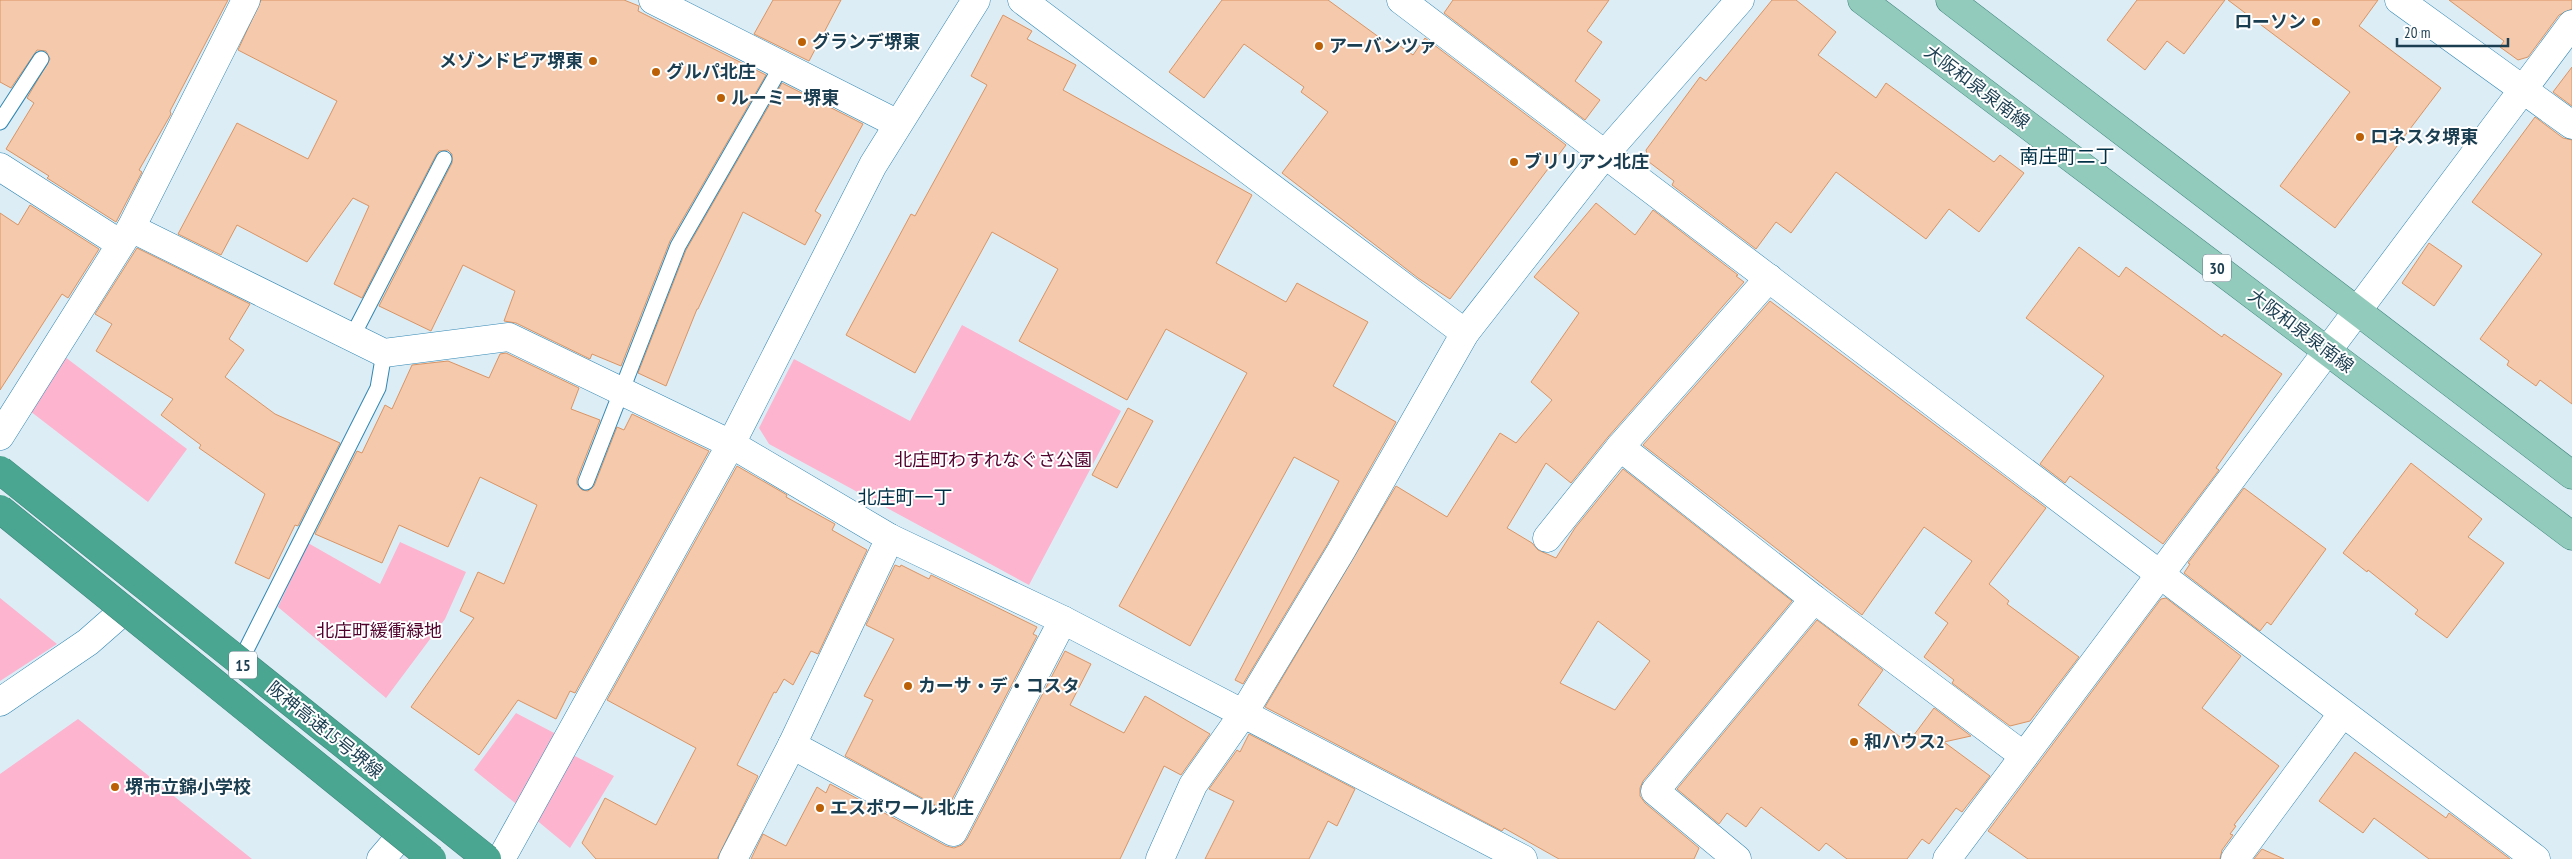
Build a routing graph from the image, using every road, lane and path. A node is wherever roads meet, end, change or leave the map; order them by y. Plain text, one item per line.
1 (246, 0) edge
2 (653, 0) edge
3 (976, 0) edge
4 (1022, 0) edge
5 (1401, 0) edge
6 (1740, 0) edge
7 (1862, 0) edge
8 (1950, 0) edge
9 (2399, 0) edge
10 (2572, 24) edge
11 (41, 59) dead end
12 (782, 65) junction
13 (2524, 89) junction
14 (0, 122) edge
15 (898, 124) junction
16 (2572, 125) edge
17 (1605, 154) junction
18 (444, 159) dead end
19 (0, 167) edge
20 (125, 235) junction
21 (1769, 278) junction
22 (2357, 312) junction
23 (1465, 333) junction
24 (352, 337) junction
25 (2327, 352) junction
26 (384, 353) junction
27 (622, 392) junction
28 (0, 436) edge
29 (731, 444) junction
30 (1620, 447) junction
31 (0, 470) edge
32 (2572, 475) edge
33 (586, 482) dead end
34 (0, 509) edge
35 (2572, 536) edge
36 (890, 538) junction
37 (1547, 538) dead end
38 (2161, 573) junction
39 (1814, 599) junction
40 (121, 613) dead end
41 (1063, 620) junction
42 (245, 652) dead end
43 (0, 702) edge
44 (1243, 714) junction
45 (2342, 714) junction
46 (792, 745) junction
47 (2024, 756) junction
48 (2530, 857) edge
49 (432, 859) edge
50 (487, 859) edge
51 (502, 859) edge
52 (733, 859) edge
53 (1160, 859) edge
54 (1523, 859) edge
55 (1737, 859) edge
56 (1947, 859) edge
57 (2235, 859) edge

1 - 20 street
2 - 12 street
3 - 15 street
4 - 23 street
5 - 17 street
6 - 17 street
7 - 25 main road, 大阪和泉泉南線 / 30
8 - 22 main road
9 - 13 street
10 - 13 street
11 - 14 lane
12 - 15 street
12 - 27 lane
13 - 16 street
13 - 22 street
15 - 29 street
17 - 21 street
17 - 23 street
18 - 24 lane
19 - 20 street
20 - 24 street
20 - 28 street
21 - 30 street
21 - 38 street
22 - 25 street
22 - 32 main road
23 - 44 street
24 - 26 street
25 - 35 main road, 大阪和泉泉南線 / 30
25 - 38 street
26 - 27 street
26 - 42 lane
27 - 29 street
27 - 33 lane
29 - 36 street
29 - 51 street
30 - 37 street
30 - 39 street
31 - 50 highway, 阪神高速15号堺線 / 15, bridge
34 - 49 highway, 阪神高速15号堺線 / 15, bridge
36 - 41 street
36 - 46 street
38 - 45 street
38 - 47 street
39 - 47 street
39 - 55 street
40 - 43 street
41 - 44 street
41 - 46 street
44 - 53 street
44 - 54 street
45 - 48 street
45 - 57 street
46 - 52 street
47 - 56 street

